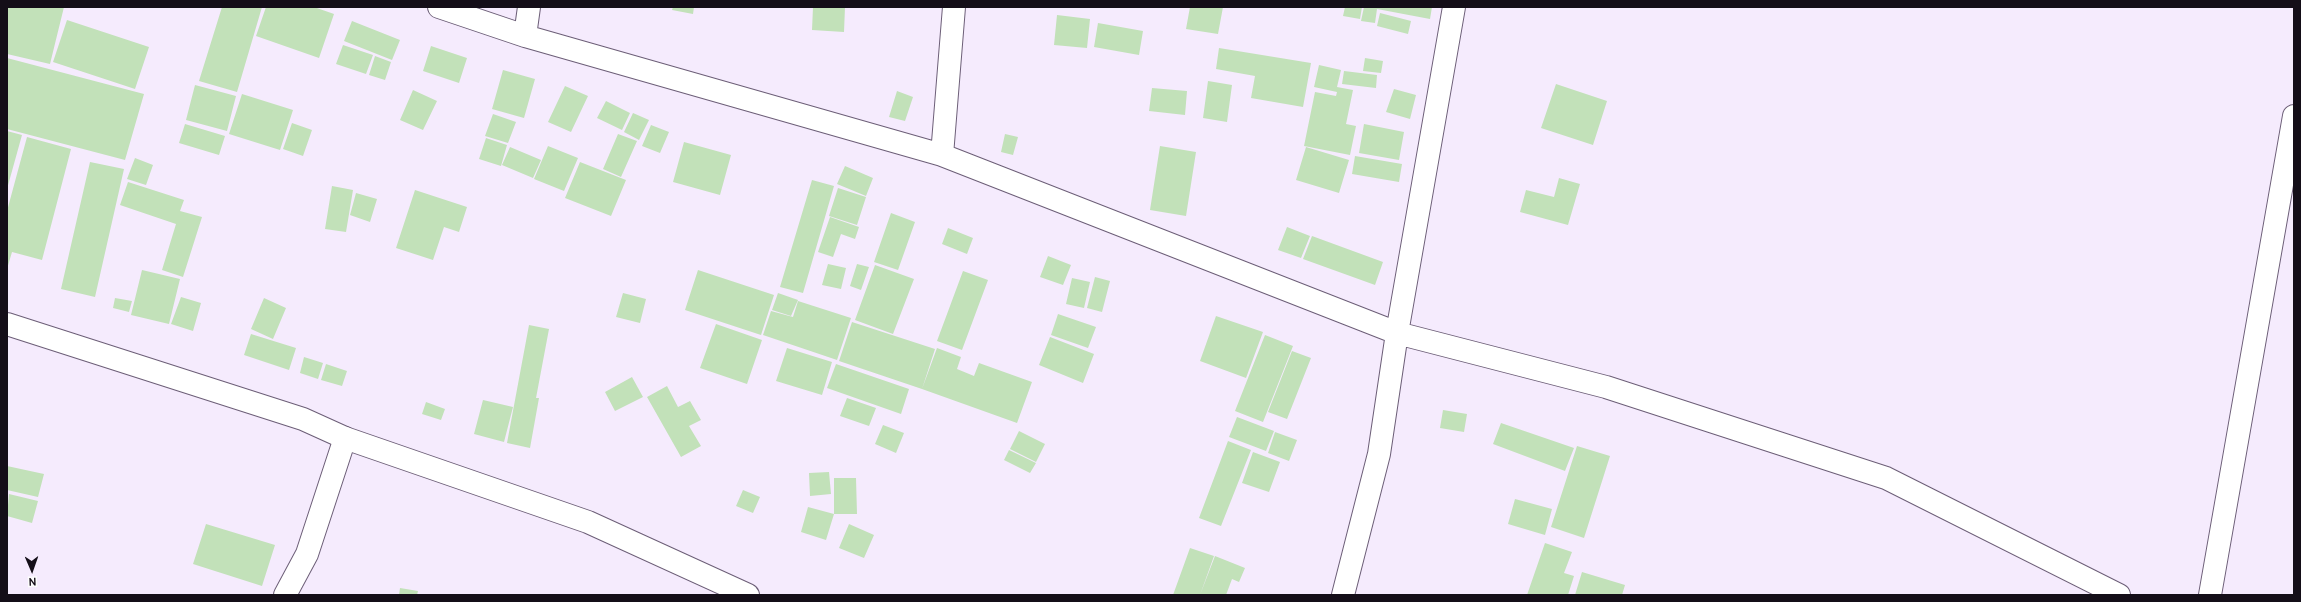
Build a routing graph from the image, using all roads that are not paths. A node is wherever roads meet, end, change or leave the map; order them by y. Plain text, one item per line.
1 (439, 7) edge
2 (529, 7) edge
3 (954, 7) edge
4 (1454, 7) edge
5 (524, 36) junction
6 (2294, 116) edge
7 (942, 155) junction
8 (2289, 172) edge
9 (7, 324) edge
10 (1397, 333) junction
11 (345, 438) junction
12 (285, 595) edge
13 (748, 595) edge
14 (1343, 595) edge
15 (2119, 595) edge
16 (2210, 595) edge

1 - 5 street
2 - 5 street
3 - 7 street
4 - 10 street
5 - 7 street
6 - 8 street
7 - 10 street
8 - 16 street
9 - 11 street
10 - 14 street
10 - 15 street
11 - 12 street
11 - 13 street

